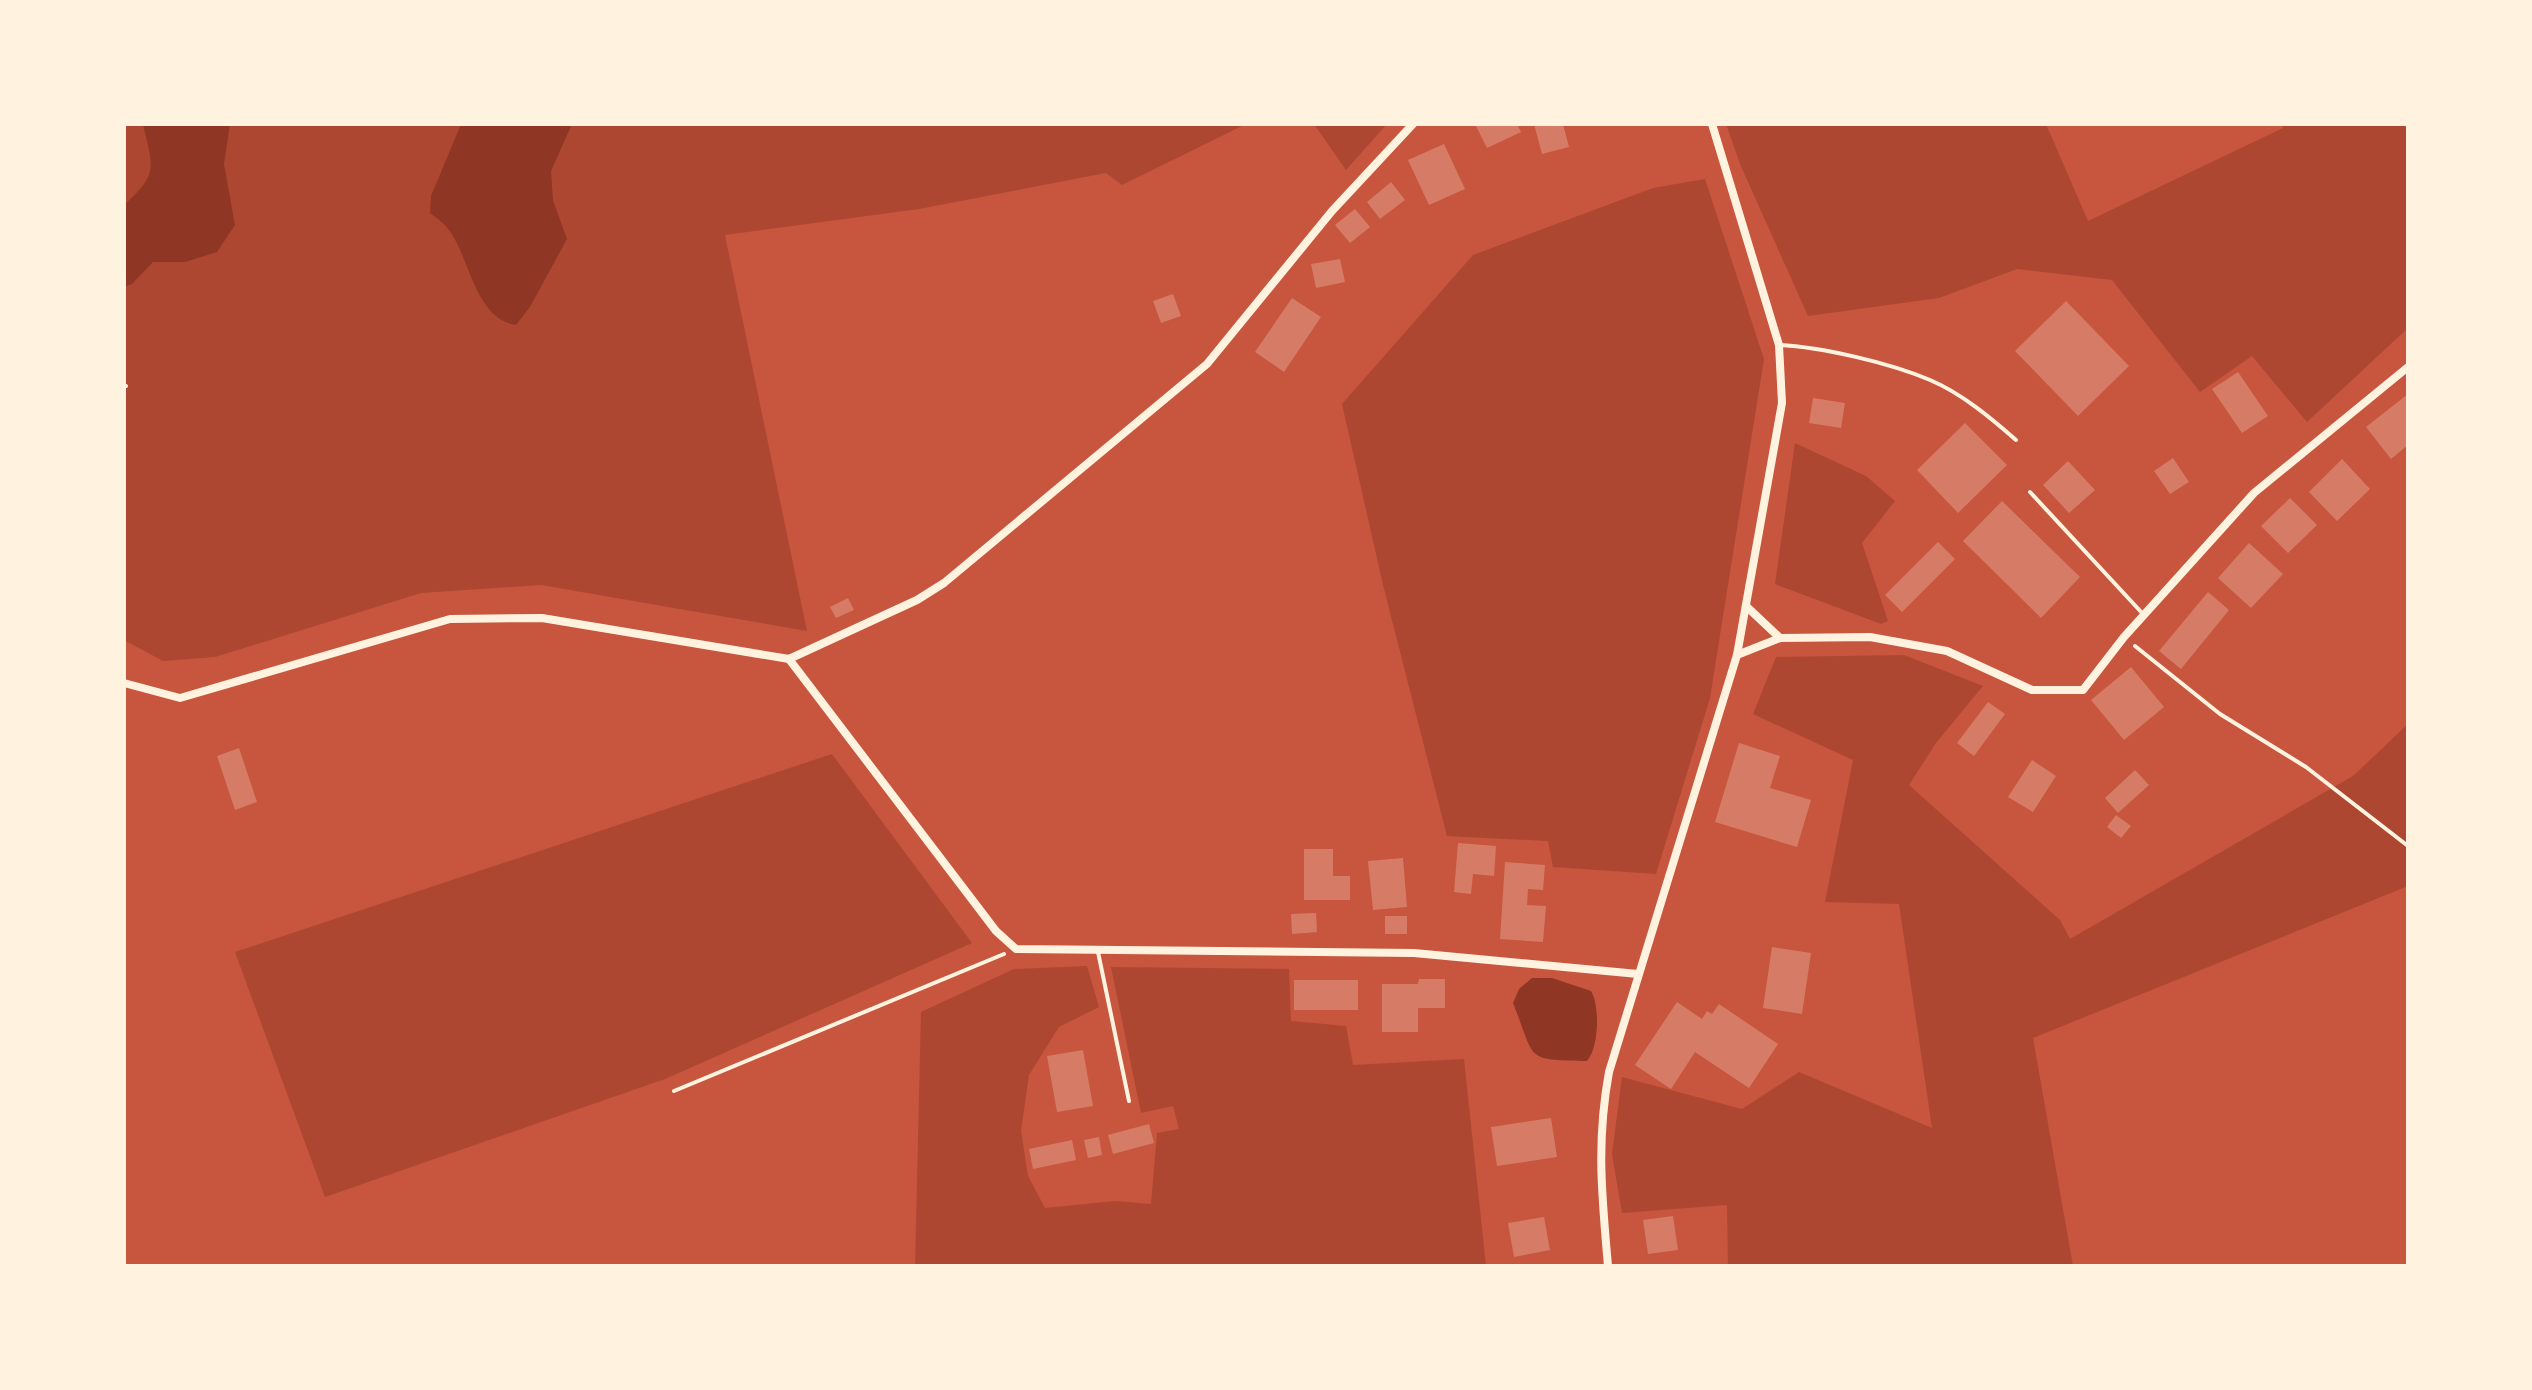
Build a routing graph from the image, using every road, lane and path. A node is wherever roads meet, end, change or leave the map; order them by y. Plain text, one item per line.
1 (1413, 124) edge
2 (1712, 124) edge
3 (1779, 345) junction
4 (2408, 367) edge
5 (2016, 440) dead end
6 (2030, 492) dead end
7 (1746, 606) junction
8 (2144, 615) junction
9 (2124, 637) junction
10 (1780, 638) junction
11 (1737, 655) junction
12 (789, 659) junction
13 (124, 683) edge
14 (2408, 846) edge
15 (1016, 949) junction
16 (1098, 952) junction
17 (1638, 974) junction
18 (674, 1091) dead end
19 (1129, 1101) dead end
20 (1608, 1266) edge

1 - 12 street
2 - 3 street
3 - 5 lane
3 - 7 street
4 - 8 street
6 - 8 lane
7 - 10 street
7 - 11 street
8 - 9 street
9 - 10 street
9 - 14 path
10 - 11 street
11 - 17 street
12 - 13 street
12 - 15 street
15 - 16 street
15 - 18 path
16 - 17 street
16 - 19 lane
17 - 20 street

